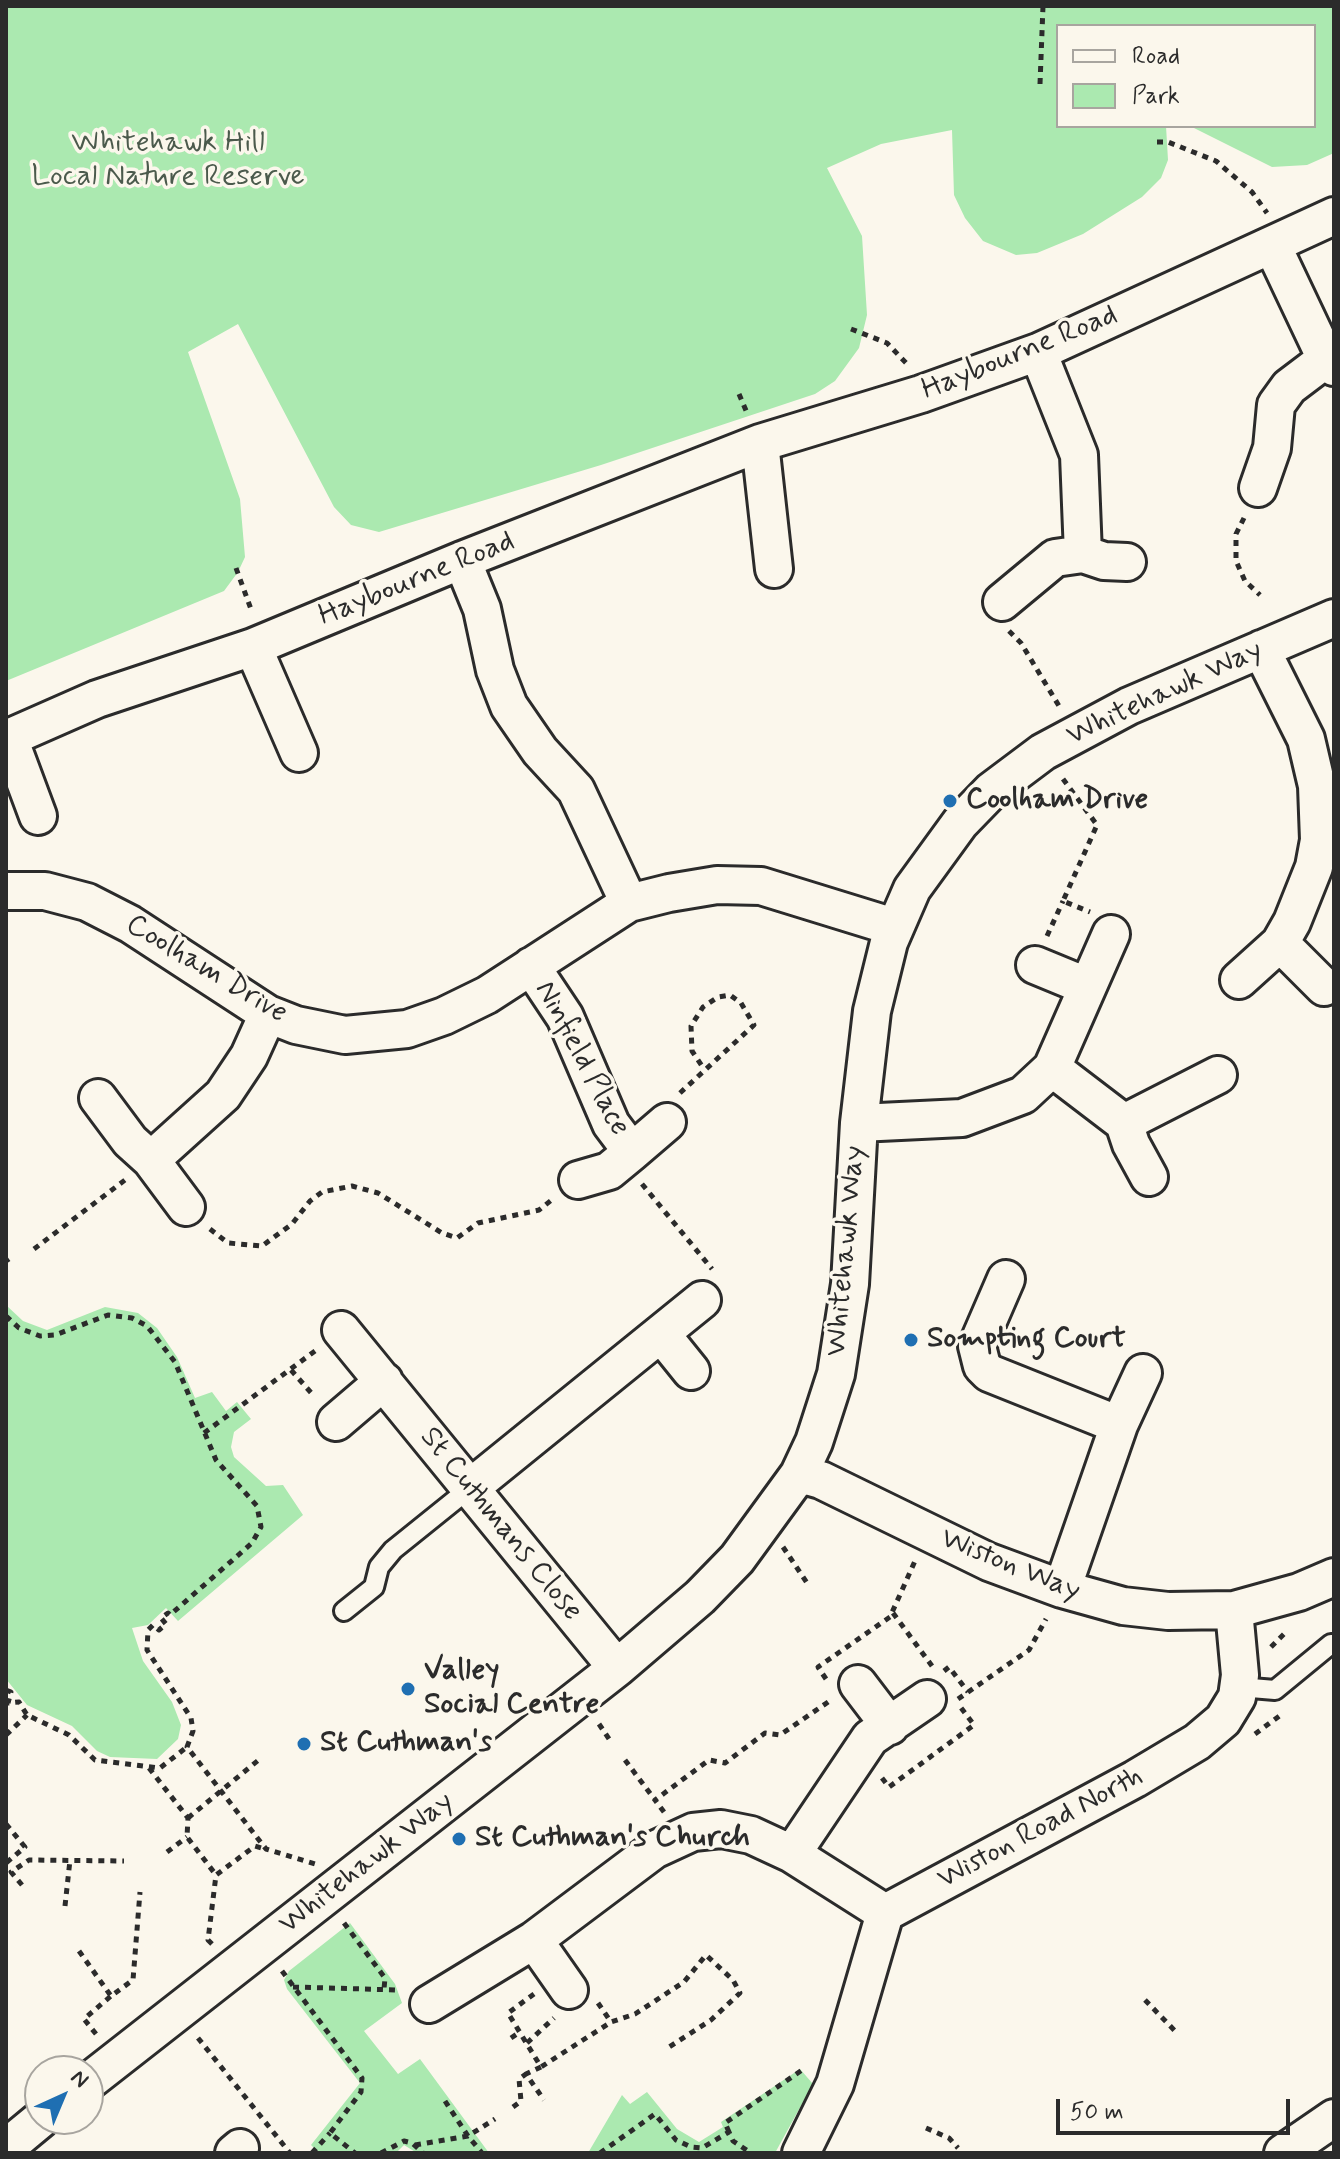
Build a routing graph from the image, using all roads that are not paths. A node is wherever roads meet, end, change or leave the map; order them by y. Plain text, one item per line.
1 (1334, 216) edge
2 (1278, 242) junction
3 (1038, 352) junction
4 (1330, 363) edge
5 (760, 443) junction
6 (1258, 488) road end
7 (1083, 554) junction
8 (462, 560) junction
9 (1127, 562) dead end
10 (774, 569) dead end
11 (1002, 602) road end
12 (1334, 618) edge
13 (253, 647) junction
14 (1261, 649) junction
15 (8, 739) edge
16 (299, 753) dead end
17 (38, 816) dead end
18 (6, 891) edge
19 (629, 903) junction
20 (894, 927) junction
21 (1111, 934) road end
22 (1280, 943) junction
23 (1035, 965) dead end
24 (531, 966) junction
25 (1239, 980) dead end
26 (1086, 986) junction
27 (1324, 987) dead end
28 (268, 1014) junction
29 (1052, 1068) junction
30 (1218, 1075) dead end
31 (98, 1098) dead end
32 (667, 1122) road end
33 (859, 1123) junction
34 (1124, 1123) junction
35 (627, 1155) junction
36 (151, 1160) junction
37 (1149, 1177) dead end
38 (578, 1180) road end
39 (186, 1207) road end
40 (1006, 1279) dead end
41 (702, 1300) road end
42 (341, 1330) road end
43 (662, 1335) junction
44 (691, 1371) dead end
45 (1143, 1373) dead end
46 (384, 1381) junction
47 (336, 1422) dead end
48 (1119, 1425) junction
49 (799, 1474) junction
50 (470, 1488) junction
51 (1334, 1577) edge
52 (1062, 1589) junction
53 (1234, 1610) junction
54 (344, 1611) dead end
55 (1331, 1644) dead end
56 (617, 1668) junction
57 (1239, 1687) junction
58 (848, 1690) road end
59 (942, 1700) road end
60 (890, 1726) junction
61 (792, 1854) junction
62 (885, 1913) junction
63 (534, 1940) junction
64 (562, 1997) road end
65 (429, 2004) road end
66 (104, 2069) edge
67 (1334, 2118) edge
68 (24, 2133) edge
69 (6, 2148) edge
70 (801, 2153) edge
71 (1283, 2153) edge

1 - 2 street, Haybourne Road
2 - 3 street, Haybourne Road
2 - 4 street
3 - 5 street, Haybourne Road
3 - 7 street
4 - 6 street
5 - 8 street, Haybourne Road
5 - 10 street
7 - 9 street
7 - 11 street
8 - 13 street, Haybourne Road
8 - 19 street
12 - 14 street, Whitehawk Way
13 - 15 street, Haybourne Road
13 - 16 street
14 - 20 street, Whitehawk Way
14 - 22 street
15 - 17 street, Haybourne Road
18 - 28 street, Coolham Drive
19 - 20 street, Coolham Drive
19 - 24 street, Coolham Drive
20 - 33 street, Whitehawk Way
21 - 26 street
22 - 25 street
22 - 27 street
23 - 26 street
24 - 28 street, Coolham Drive
24 - 35 street, Ninfield Place
26 - 29 street
28 - 36 street
29 - 33 street
29 - 34 street
30 - 34 street
31 - 36 street
32 - 35 street, Ninfield Place
33 - 49 street, Whitehawk Way
34 - 37 street
35 - 38 street, Ninfield Place
36 - 39 street
40 - 48 street
41 - 43 street
42 - 46 street, St Cuthmans Close
43 - 44 street
43 - 50 street
45 - 48 street
46 - 47 street
46 - 50 street, St Cuthmans Close
48 - 52 street
49 - 52 street, Wiston Way
49 - 56 street, Whitehawk Way
50 - 54 lane
50 - 56 street, St Cuthmans Close
51 - 53 street
52 - 53 street, Wiston Way
53 - 57 street
55 - 57 lane
56 - 66 street, Whitehawk Way
57 - 62 street, Wiston Road North
58 - 60 street
59 - 60 street
60 - 61 street
61 - 62 street
61 - 63 street
62 - 70 street
63 - 64 street
63 - 65 street
67 - 71 street
68 - 69 street

